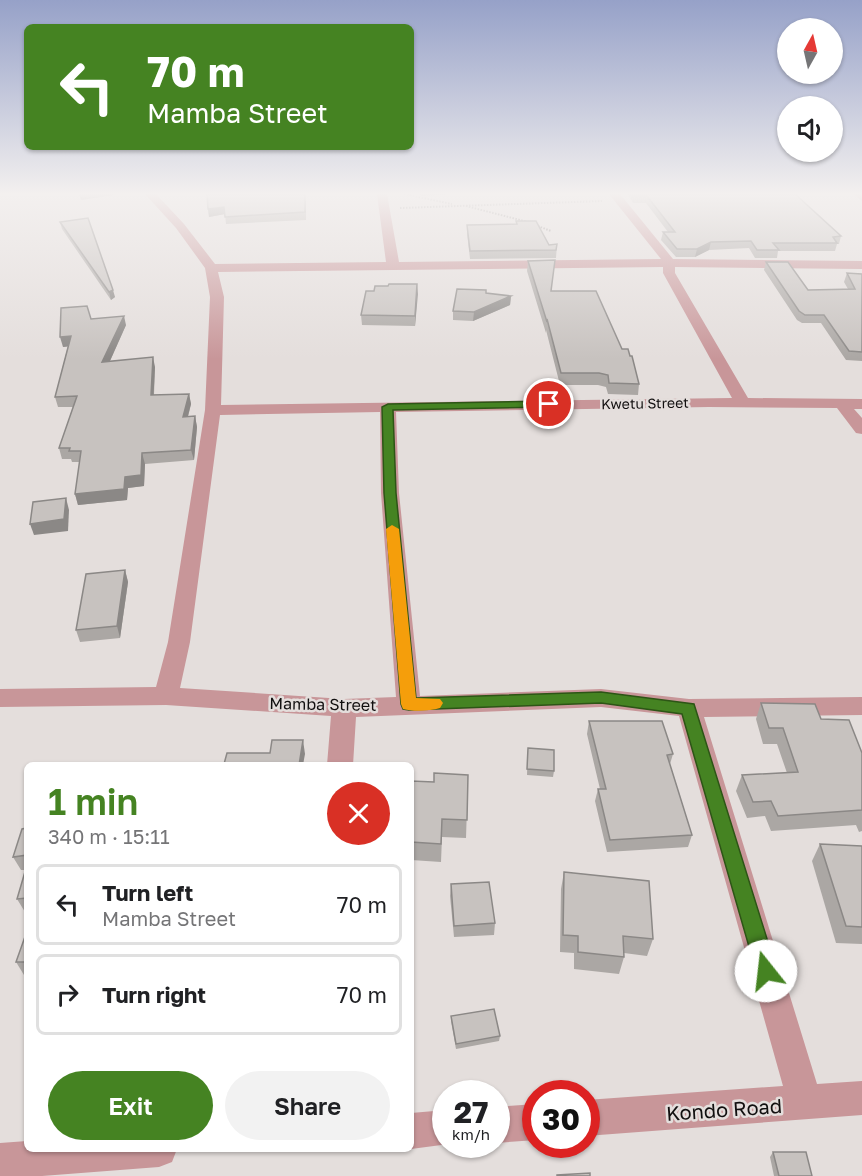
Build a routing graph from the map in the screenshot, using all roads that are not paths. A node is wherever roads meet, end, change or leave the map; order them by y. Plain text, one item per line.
1 (197, 249) edge
2 (390, 249) edge
3 (660, 249) edge
4 (669, 263) junction
5 (862, 265) edge
6 (393, 266) junction
7 (212, 268) junction
8 (743, 402) junction
9 (842, 404) junction
10 (862, 404) edge
11 (388, 407) junction
12 (213, 410) junction
13 (862, 429) edge
14 (166, 696) junction
15 (0, 698) edge
16 (409, 704) junction
17 (862, 706) edge
18 (344, 708) junction
19 (689, 708) junction
20 (340, 762) edge
21 (862, 1098) edge
22 (805, 1103) junction
23 (600, 1117) edge
24 (432, 1129) edge
25 (414, 1131) edge
26 (119, 1152) edge
27 (0, 1161) edge

1 - 7 street
2 - 6 street
3 - 4 street
4 - 5 street
4 - 6 street
4 - 8 street
6 - 7 street
7 - 12 street
8 - 9 street, Kwetu Street
8 - 11 street, Kwetu Street
9 - 10 street, Kwetu Street
9 - 13 street
11 - 12 street, Kwetu Street
11 - 16 street
12 - 14 street
14 - 15 street, Mamba Street
14 - 18 street, Mamba Street
16 - 18 street, Mamba Street
16 - 19 street, Mamba Street
17 - 19 street, Mamba Street
18 - 20 street
19 - 22 street
21 - 22 street, Kondo Road
22 - 23 street, Kondo Road
24 - 25 street
26 - 27 street

